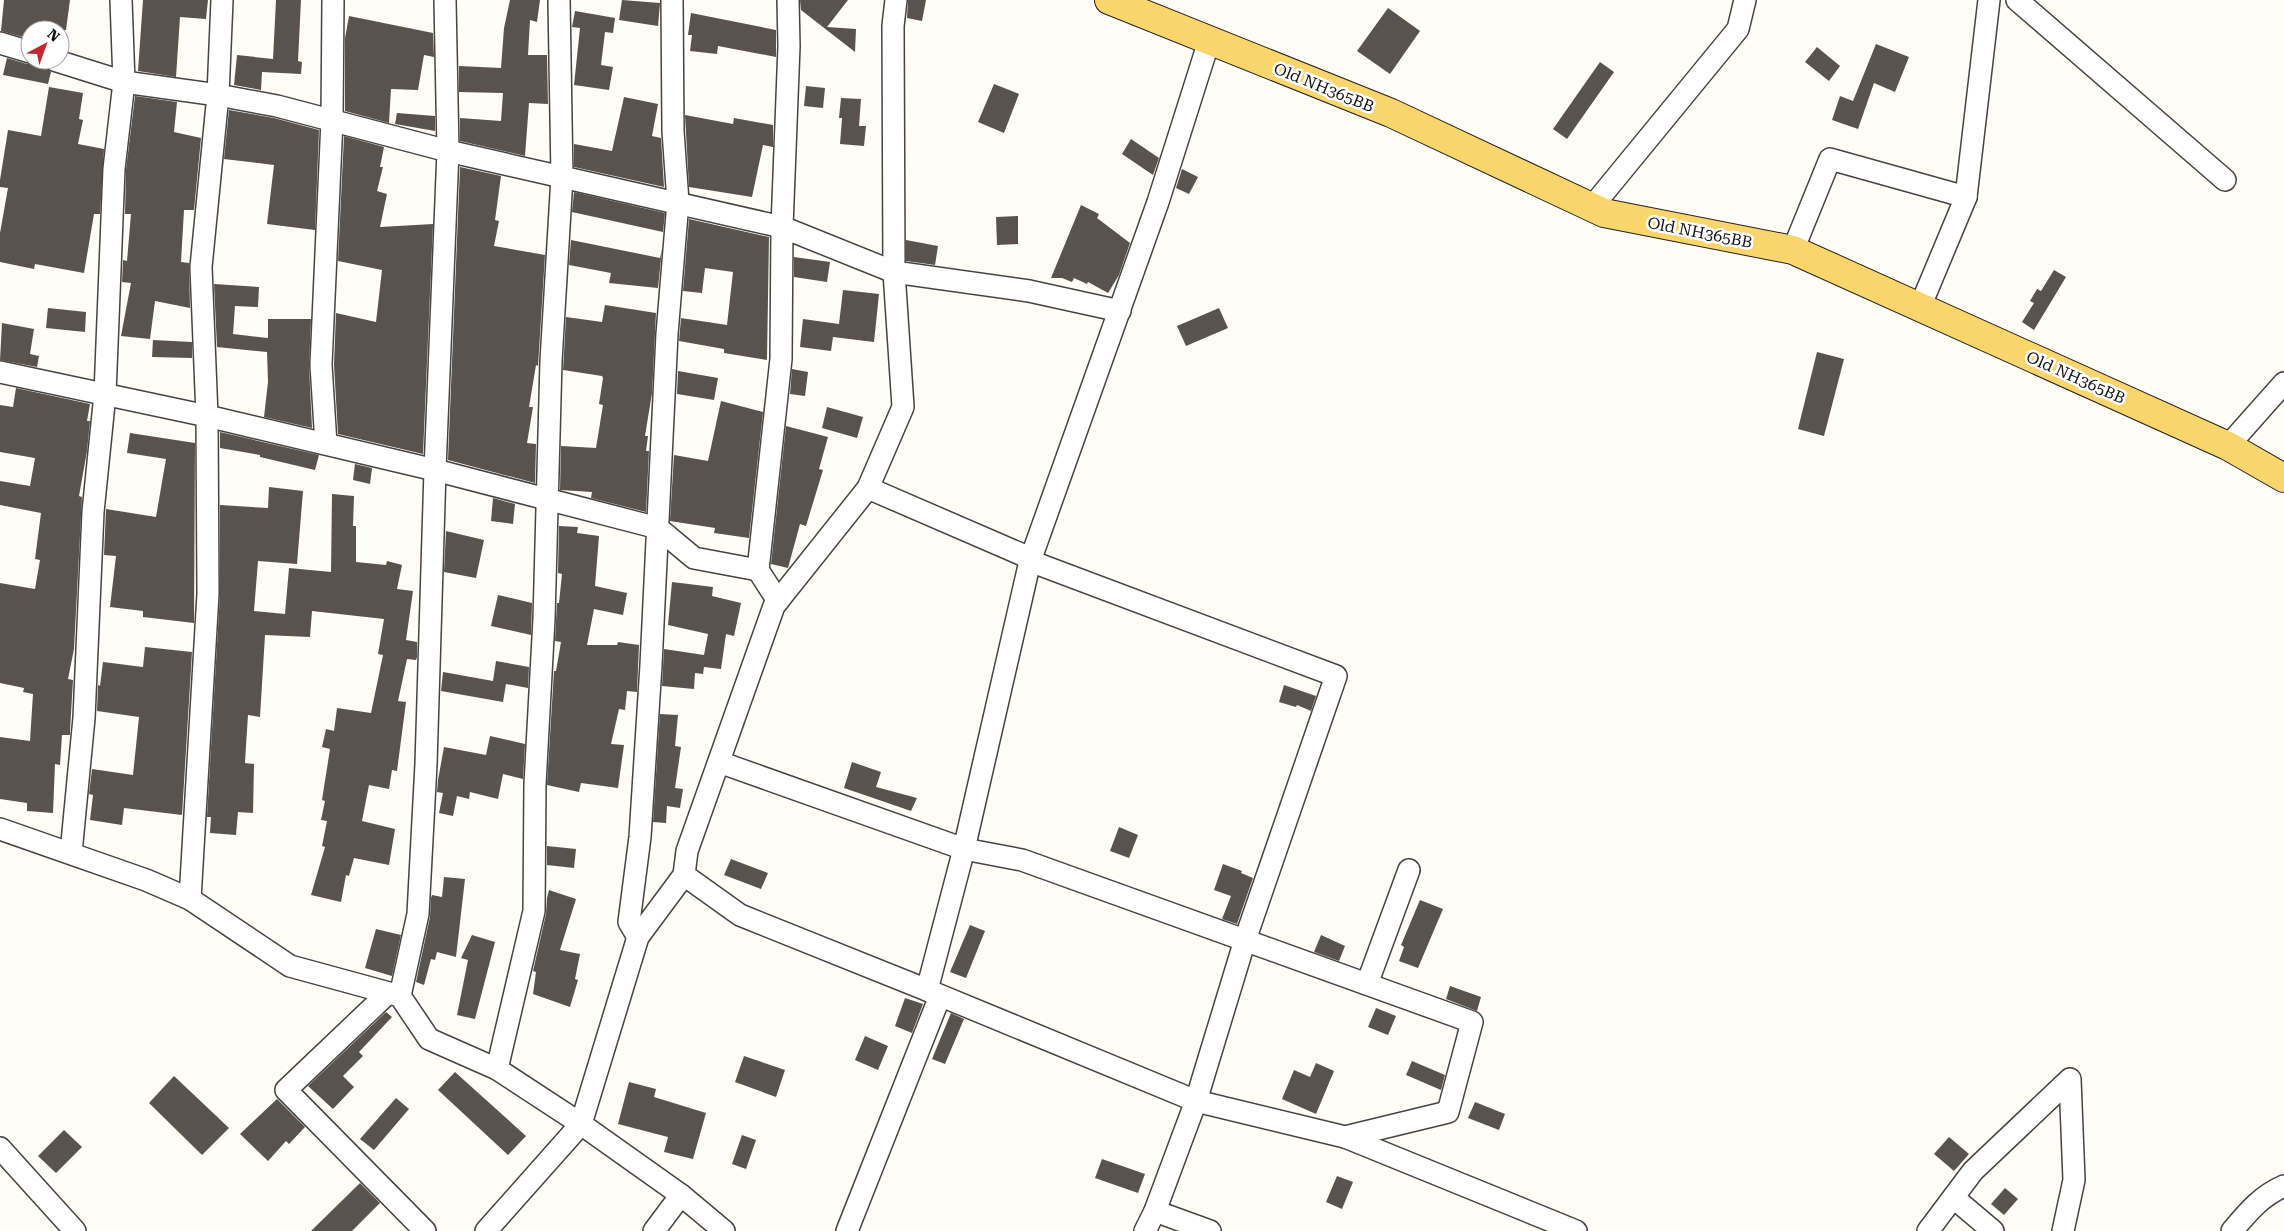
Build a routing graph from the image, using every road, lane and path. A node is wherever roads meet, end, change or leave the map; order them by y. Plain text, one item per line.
1 (121, 0) edge
2 (222, 0) edge
3 (332, 0) edge
4 (445, 0) edge
5 (559, 0) edge
6 (672, 0) edge
7 (788, 0) edge
8 (896, 0) edge
9 (1109, 0) edge
10 (1745, 0) edge
11 (1989, 0) edge
12 (2017, 0) edge
13 (1209, 41) junction
14 (0, 43) edge
15 (20, 49) edge
16 (70, 65) edge
17 (124, 82) junction
18 (218, 95) junction
19 (332, 120) junction
20 (448, 151) junction
21 (562, 177) junction
22 (2224, 180) dead end
23 (1966, 197) junction
24 (678, 202) junction
25 (1592, 207) junction
26 (782, 227) junction
27 (1793, 250) junction
28 (894, 272) junction
29 (1920, 307) junction
30 (1120, 311) junction
31 (0, 372) edge
32 (2284, 383) edge
33 (105, 394) junction
34 (207, 416) junction
35 (326, 444) junction
36 (2228, 446) junction
37 (435, 470) junction
38 (2284, 478) edge
39 (868, 488) junction
40 (546, 500) junction
41 (658, 528) junction
42 (1030, 561) junction
43 (758, 570) junction
44 (778, 601) junction
45 (719, 762) junction
46 (0, 829) edge
47 (964, 850) junction
48 (71, 853) junction
49 (1409, 870) dead end
50 (684, 875) junction
51 (190, 899) junction
52 (638, 937) junction
53 (1246, 940) junction
54 (1367, 984) junction
55 (934, 993) junction
56 (394, 995) junction
57 (497, 1070) junction
58 (1196, 1101) junction
59 (581, 1124) junction
60 (1345, 1137) junction
61 (0, 1148) edge
62 (2284, 1186) edge
63 (681, 1196) junction
64 (1954, 1198) junction
65 (1155, 1211) junction
66 (1572, 1230) edge
67 (75, 1231) edge
68 (425, 1231) edge
69 (486, 1231) edge
70 (654, 1231) edge
71 (724, 1231) edge
72 (847, 1231) edge
73 (1145, 1231) edge
74 (1210, 1231) edge
75 (1928, 1231) edge
76 (1993, 1231) edge
77 (2062, 1231) edge
78 (2232, 1231) edge

1 - 17 street
2 - 18 street
3 - 19 street
4 - 20 street
5 - 21 street
6 - 24 street
7 - 26 street
8 - 28 street
9 - 13 main road, Old NH365BB
10 - 25 street
11 - 23 street
12 - 22 street
13 - 25 main road, Old NH365BB
13 - 30 street
14 - 15 street
16 - 17 street
17 - 18 street
17 - 33 street
18 - 19 street
18 - 34 street
19 - 20 street
19 - 35 street
20 - 21 street
20 - 37 street
21 - 24 street
21 - 40 street
23 - 27 street
23 - 29 street
24 - 26 street
24 - 41 street
25 - 27 main road, Old NH365BB
26 - 28 street
26 - 43 street
27 - 29 main road, Old NH365BB
28 - 30 street
28 - 39 street
29 - 36 main road, Old NH365BB
30 - 42 street
31 - 33 street
32 - 36 street
33 - 34 street
33 - 48 street
34 - 35 street
34 - 51 street
35 - 37 street
36 - 38 main road, Old NH365BB
37 - 40 street
37 - 56 street
39 - 42 street
39 - 44 street
40 - 41 street
40 - 57 street
41 - 43 street
41 - 52 street
42 - 47 street
42 - 53 street
43 - 44 street
44 - 45 street
45 - 47 street
45 - 50 street
46 - 48 street
47 - 53 street
47 - 55 street
48 - 51 street
49 - 54 street
50 - 52 street
50 - 55 street
51 - 56 street
52 - 59 street
53 - 54 street
53 - 58 street
54 - 60 street
55 - 58 street
55 - 72 street
56 - 57 street
56 - 68 street
57 - 59 street
58 - 60 street
58 - 65 street
59 - 63 street
59 - 69 street
60 - 66 street
61 - 67 street
62 - 78 street
63 - 70 street
63 - 71 street
64 - 75 street
64 - 76 street
64 - 77 street
65 - 73 street
65 - 74 street

